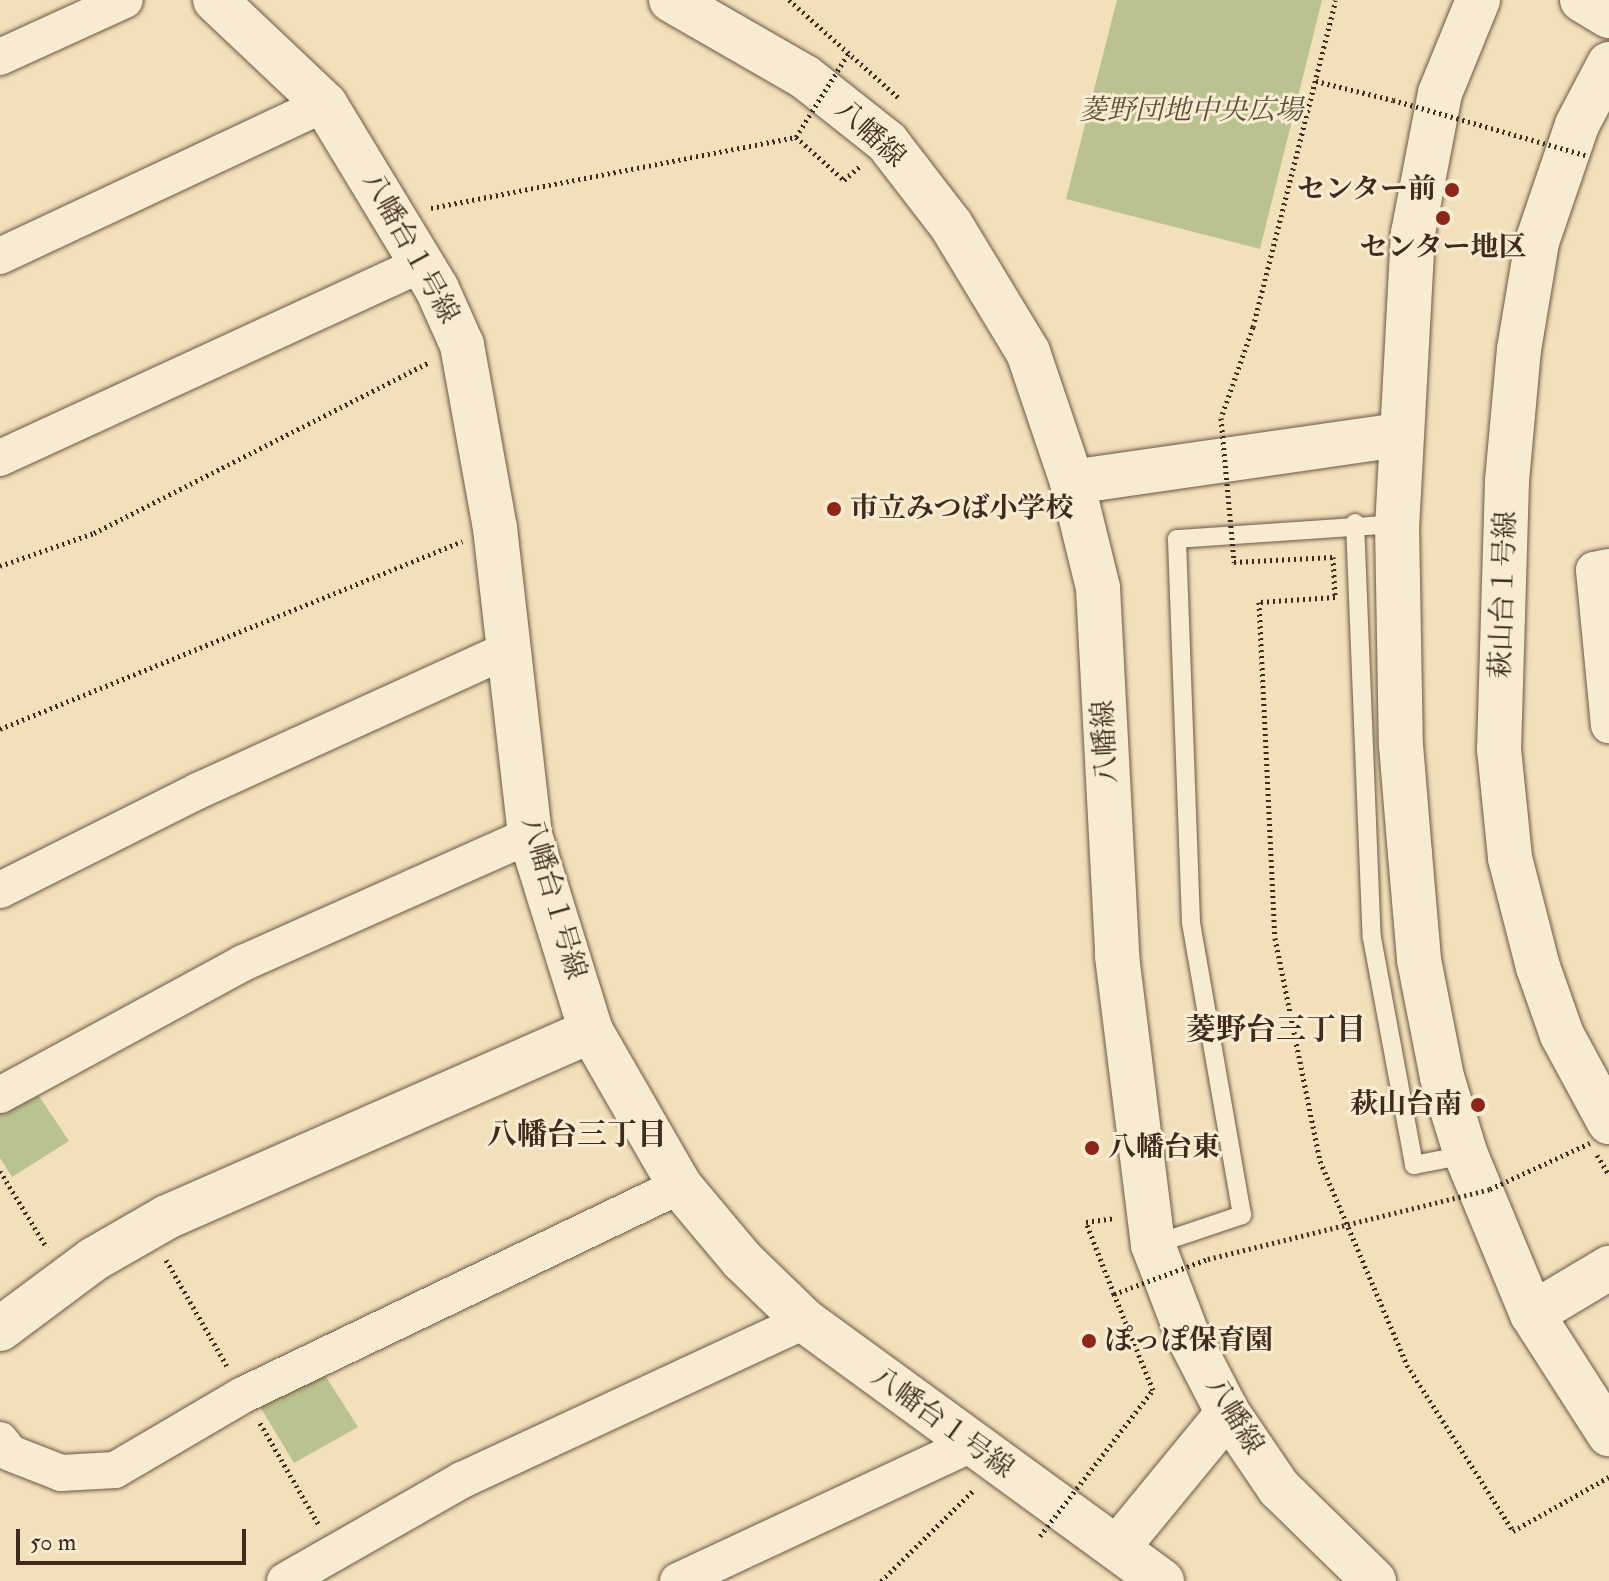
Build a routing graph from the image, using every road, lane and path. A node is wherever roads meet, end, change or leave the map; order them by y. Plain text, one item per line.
1 (125, 0) edge
2 (215, 0) edge
3 (789, 0) edge
4 (1336, 0) edge
5 (1478, 0) edge
6 (1582, 0) edge
7 (697, 5) edge
8 (1609, 16) edge
9 (850, 51) junction
10 (0, 57) edge
11 (1609, 64) edge
12 (1316, 81) junction
13 (899, 98) dead end
14 (325, 104) junction
15 (796, 137) junction
16 (887, 142) junction
17 (1585, 155) dead end
18 (394, 215) junction
19 (0, 256) edge
20 (421, 264) junction
21 (462, 345) junction
22 (1400, 435) junction
23 (0, 458) edge
24 (1072, 482) junction
25 (1376, 523) junction
26 (495, 528) junction
27 (0, 566) edge
28 (1609, 567) edge
29 (508, 650) junction
30 (1609, 725) edge
31 (0, 729) edge
32 (530, 835) junction
33 (0, 890) edge
34 (591, 1031) junction
35 (0, 1095) edge
36 (1599, 1107) edge
37 (0, 1171) edge
38 (680, 1186) junction
39 (1149, 1230) junction
40 (1609, 1268) edge
41 (66, 1280) junction
42 (1114, 1294) junction
43 (1532, 1314) junction
44 (805, 1321) junction
45 (0, 1329) edge
46 (1228, 1413) junction
47 (1609, 1434) edge
48 (0, 1440) edge
49 (970, 1445) junction
50 (1609, 1477) edge
51 (973, 1490) dead end
52 (1040, 1536) dead end
53 (1118, 1547) junction
54 (285, 1581) edge
55 (678, 1581) edge
56 (881, 1581) edge
57 (1162, 1581) edge
58 (1374, 1581) edge

1 - 10 street
2 - 14 street, 八幡台１号線
3 - 9 path
4 - 12 path
5 - 22 street
6 - 8 street
7 - 16 street, 八幡線
9 - 13 path
9 - 15 path, bridge
11 - 36 street, 萩山台１号線
12 - 17 path, bridge
12 - 50 path, bridge
14 - 18 street, 八幡台１号線
14 - 19 street
15 - 16 path
15 - 18 path
16 - 24 street, 八幡線
18 - 20 street, 八幡台１号線
20 - 21 street, 八幡台１号線
20 - 23 street
21 - 26 street, 八幡台１号線
21 - 27 path
22 - 24 street
22 - 25 street
24 - 39 street, 八幡線
25 - 39 lane
25 - 43 street
26 - 29 street, 八幡台１号線
26 - 31 path
28 - 30 street
29 - 32 street, 八幡台１号線
29 - 33 street
32 - 34 street, 八幡台１号線
32 - 35 street
34 - 38 street, 八幡台１号線
34 - 41 street
36 - 42 path, bridge
37 - 41 path
38 - 44 street, 八幡台１号線
38 - 48 street
39 - 42 path
39 - 46 street, 八幡線
40 - 43 street
41 - 45 street
42 - 52 path, bridge
43 - 47 street
44 - 49 street, 八幡台１号線
44 - 54 street
46 - 53 street
46 - 58 street, 八幡線
49 - 53 street, 八幡台１号線
49 - 55 street
51 - 56 path
53 - 57 street, 八幡台１号線

